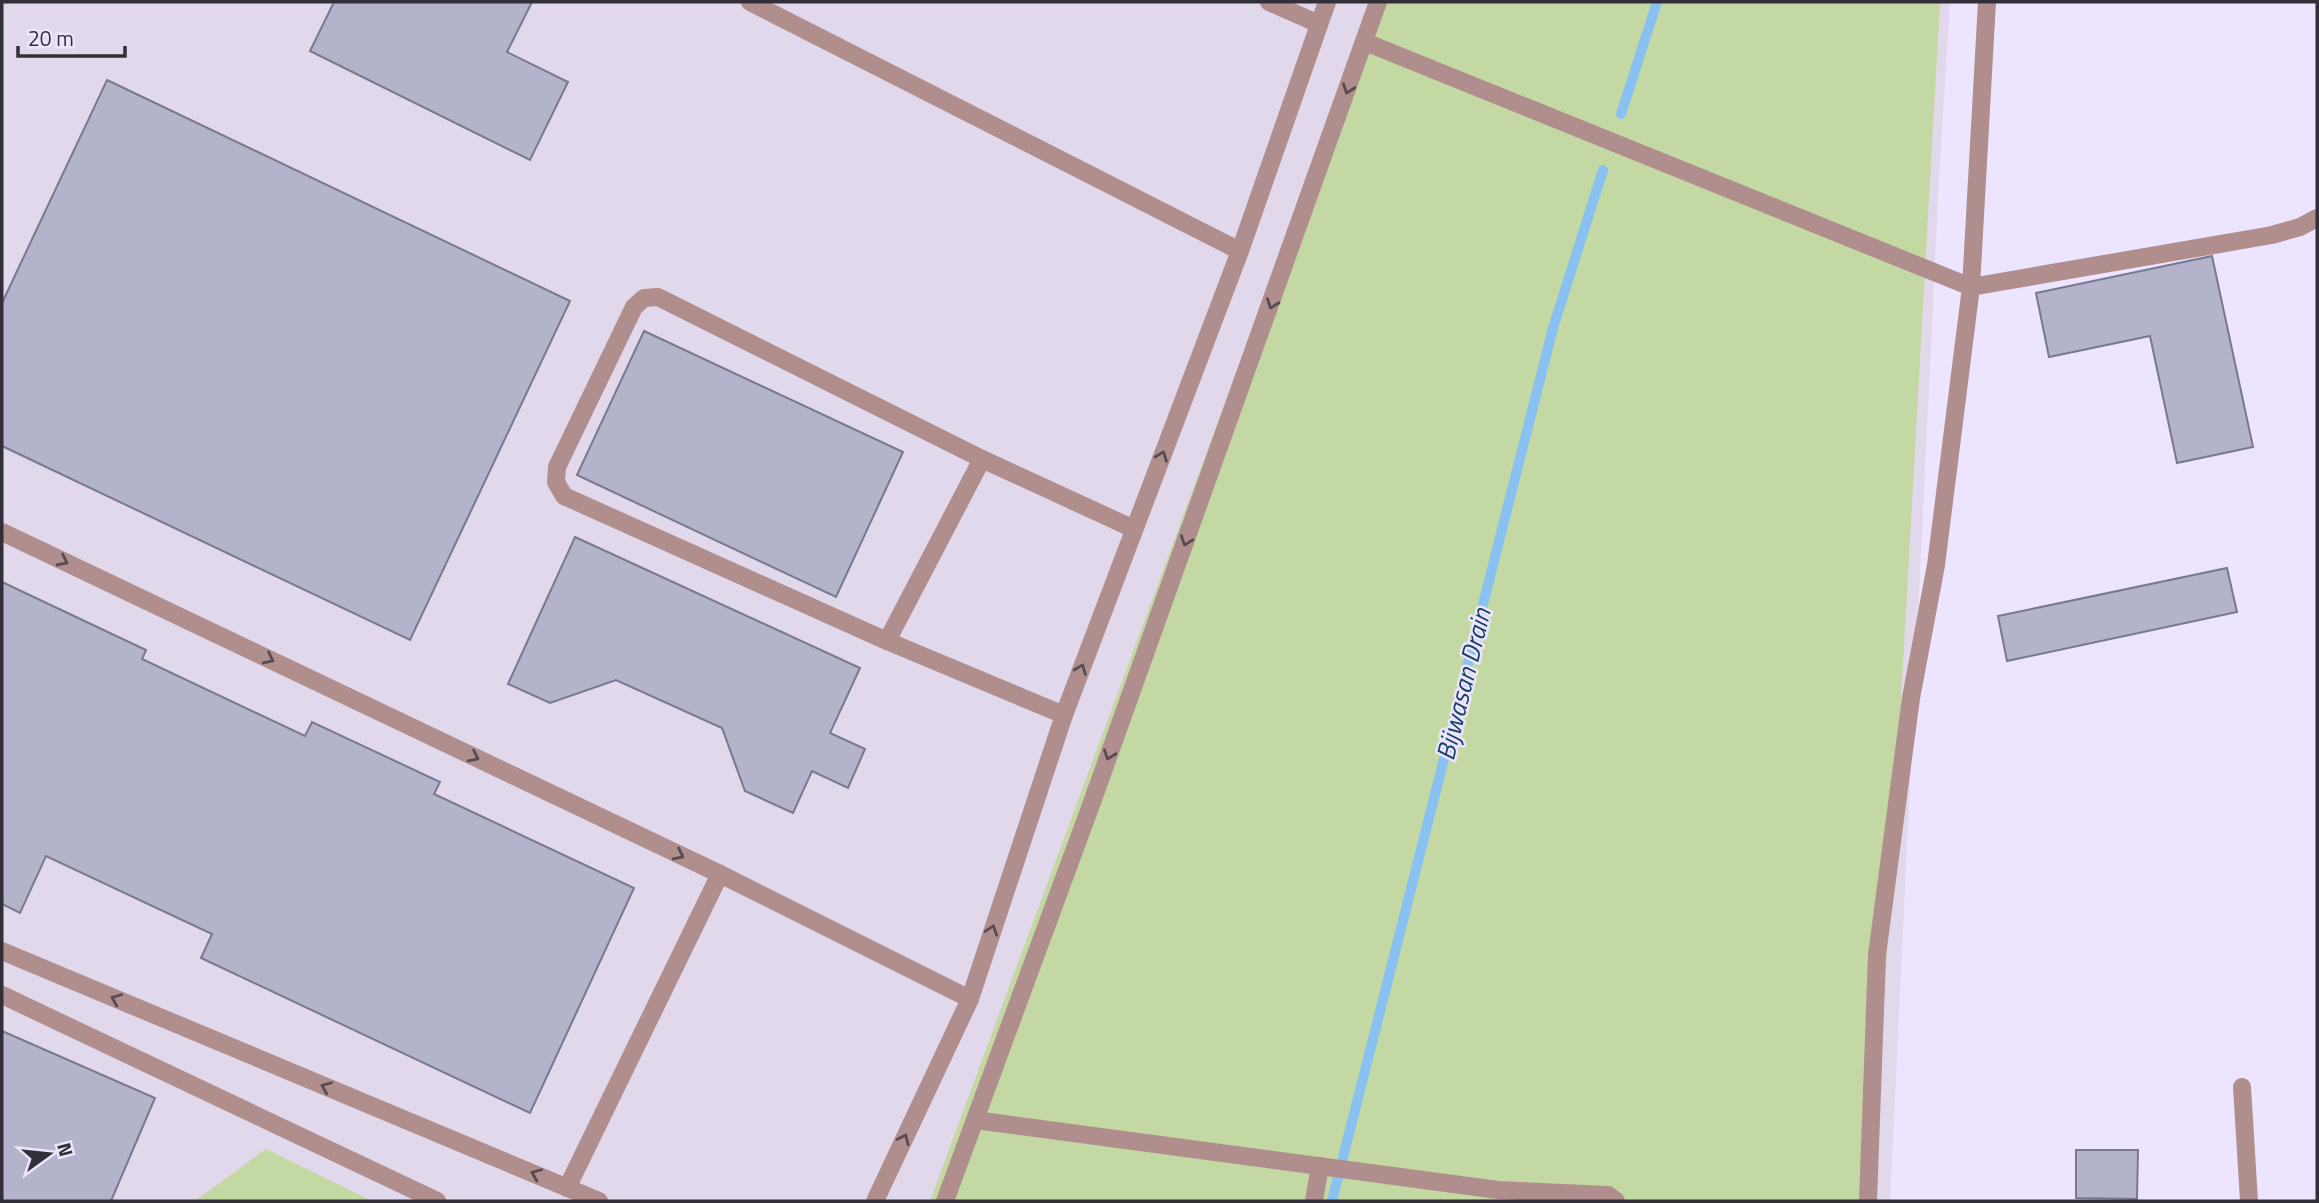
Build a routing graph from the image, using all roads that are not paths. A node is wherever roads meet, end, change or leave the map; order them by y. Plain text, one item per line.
1 (750, 2) edge
2 (1269, 2) edge
3 (1327, 2) edge
4 (1378, 2) edge
5 (1987, 2) edge
6 (1319, 24) junction
7 (1365, 42) junction
8 (2317, 218) edge
9 (1240, 251) junction
10 (1971, 287) junction
11 (982, 459) junction
12 (1134, 529) junction
13 (2, 531) edge
14 (887, 640) junction
15 (1064, 715) junction
16 (720, 874) junction
17 (2, 951) edge
18 (2, 995) edge
19 (970, 999) junction
20 (2242, 1087) dead end
21 (975, 1120) junction
22 (1321, 1167) junction
23 (568, 1188) junction
24 (1497, 1196) edge
25 (437, 1201) edge
26 (599, 1201) edge
27 (875, 1201) edge
28 (945, 1201) edge
29 (1314, 1201) edge
30 (1616, 1201) edge
31 (1868, 1201) edge
32 (2249, 1201) edge

1 - 9 street
2 - 6 street
3 - 6 street
4 - 7 street
5 - 10 street
6 - 9 street
7 - 10 street
7 -> 21 street
8 - 10 street
12 -> 9 street
10 - 31 street
11 - 12 street
11 - 14 street
11 - 14 street
15 -> 12 street
13 -> 16 street
14 - 15 street
19 -> 15 street
16 - 19 street
16 - 23 street
23 -> 17 street
18 - 25 street
27 -> 19 street
20 - 32 street
21 - 22 street
21 - 28 street
22 - 24 street
22 - 29 street
23 - 26 street
24 - 30 street

